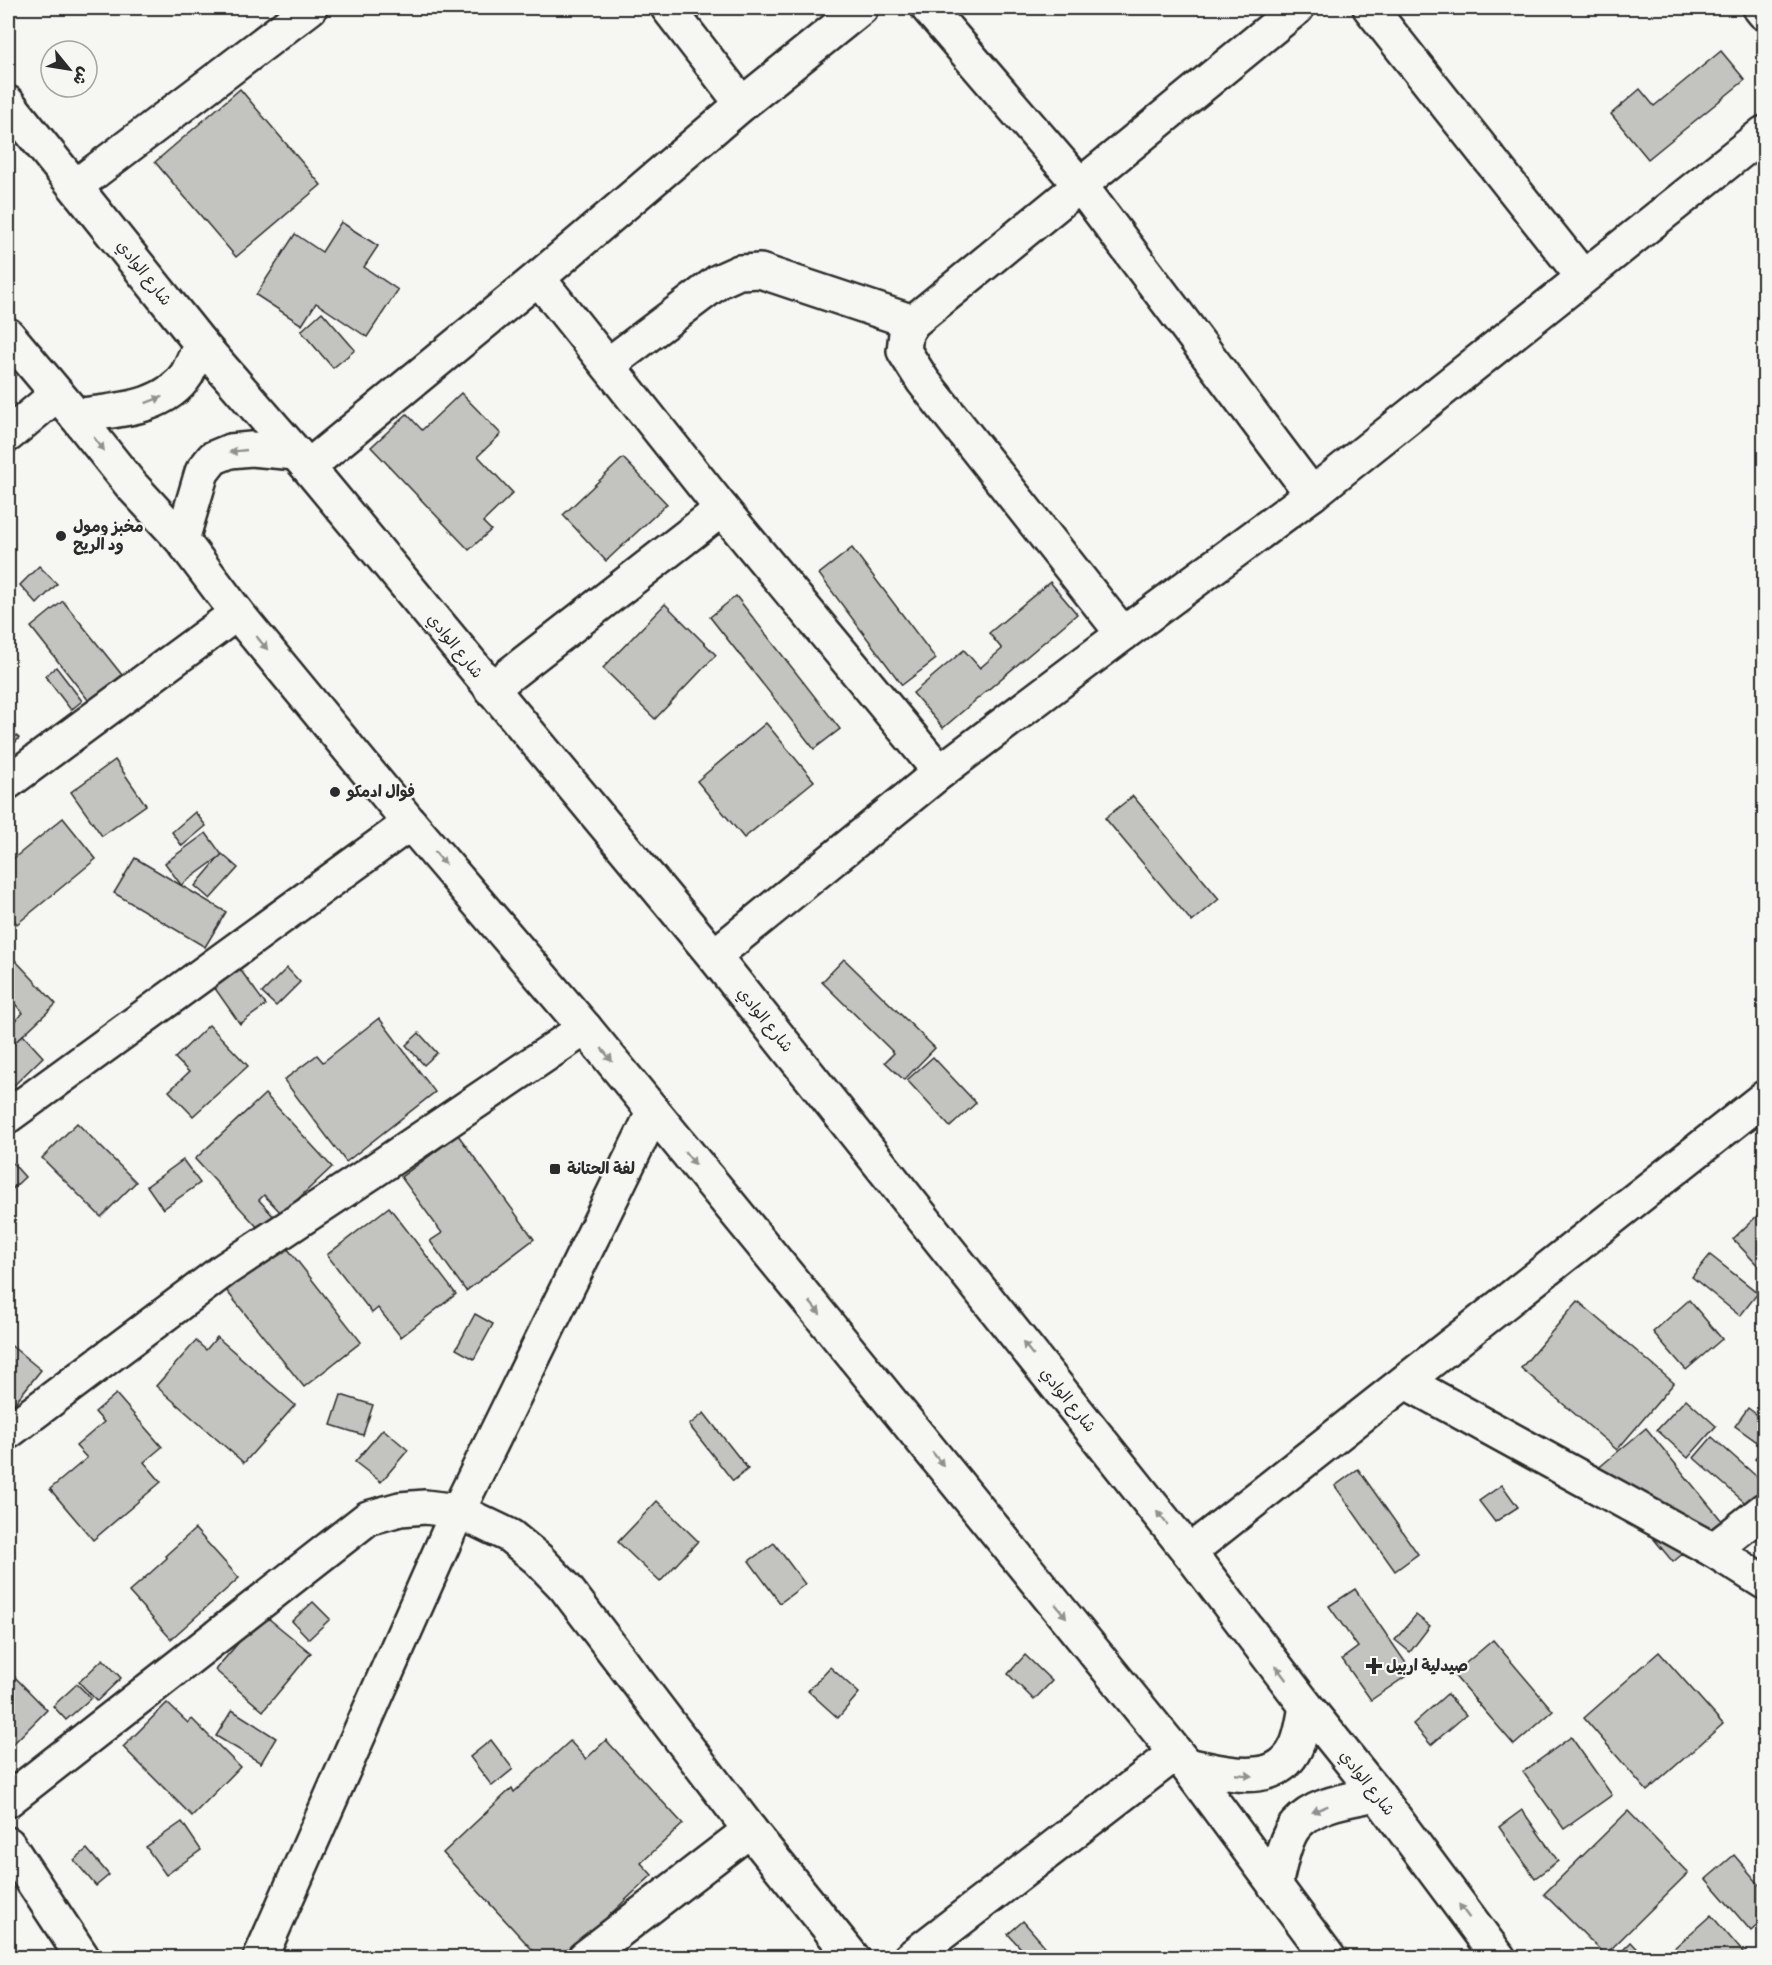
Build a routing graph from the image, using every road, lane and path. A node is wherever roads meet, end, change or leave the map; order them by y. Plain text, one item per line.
1 (310, 8) edge
2 (668, 8) edge
3 (861, 8) edge
4 (928, 8) edge
5 (1297, 8) edge
6 (1370, 8) edge
7 (1760, 8) edge
8 (1764, 13) edge
9 (8, 103) edge
10 (742, 104) junction
11 (1764, 133) edge
12 (1080, 185) junction
13 (76, 186) junction
14 (1583, 277) junction
15 (538, 278) junction
16 (913, 322) junction
17 (8, 335) edge
18 (201, 344) junction
19 (608, 364) junction
20 (67, 405) junction
21 (8, 435) edge
22 (302, 460) junction
23 (1312, 494) junction
24 (722, 509) junction
25 (182, 540) junction
26 (237, 613) junction
27 (1123, 634) junction
28 (491, 689) junction
29 (940, 772) junction
30 (8, 782) edge
31 (411, 823) junction
32 (714, 956) junction
33 (585, 1028) junction
34 (1764, 1098) edge
35 (653, 1113) junction
36 (8, 1116) edge
37 (1406, 1382) junction
38 (8, 1432) edge
39 (1764, 1510) edge
40 (458, 1511) junction
41 (1713, 1550) junction
42 (1190, 1552) junction
43 (1764, 1582) edge
44 (1306, 1706) junction
45 (1181, 1759) junction
46 (1377, 1794) junction
47 (8, 1800) edge
48 (750, 1830) junction
49 (8, 1844) edge
50 (1275, 1886) junction
51 (83, 1958) edge
52 (260, 1958) edge
53 (584, 1958) edge
54 (853, 1958) edge
55 (910, 1958) edge
56 (1329, 1958) edge
57 (1499, 1958) edge

1 - 13 street
2 - 10 street
3 - 10 street
4 - 12 street
5 - 12 street
6 - 14 street
7 - 8 street
9 - 13 street, شارع الوادي
10 - 15 street
11 - 14 street
12 - 16 street
12 - 23 street
13 - 18 street, شارع الوادي
14 - 23 street
15 - 19 street
15 - 22 street
16 - 19 street
16 - 27 street
17 - 20 street
20 -> 18 street
18 - 22 street, شارع الوادي
19 - 24 street
20 - 21 street
20 -> 25 street
22 -> 25 street
22 - 28 street, شارع الوادي
23 - 27 street
24 - 28 street
24 - 29 street
25 - 26 street
26 - 30 street
26 -> 31 street
27 - 29 street
28 - 32 street, شارع الوادي
29 - 32 street
31 -> 33 street
31 - 36 street
42 -> 32 street, شارع الوادي
33 -> 35 street
33 - 38 street
34 - 37 street
35 - 40 street
35 -> 45 street
37 - 41 street
37 - 42 street
39 - 41 street
40 - 47 street
40 - 48 street
40 - 52 street
41 - 43 street
44 -> 42 street, شارع الوادي
45 -> 44 street
44 - 46 street, شارع الوادي
45 - 50 street
45 - 55 street
46 -> 50 street
57 -> 46 street, شارع الوادي
48 - 53 street
48 - 54 street
49 - 51 street
50 - 56 street

